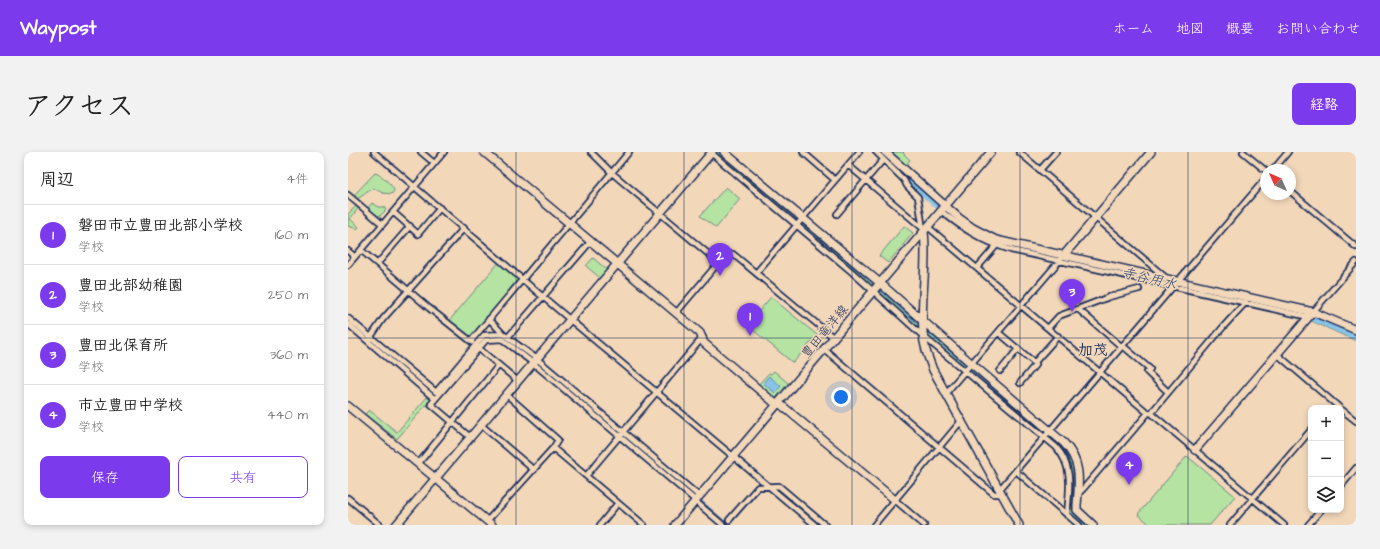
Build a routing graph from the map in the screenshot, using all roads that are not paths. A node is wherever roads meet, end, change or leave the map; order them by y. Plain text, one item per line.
1 (374, 152) edge
2 (421, 152) edge
3 (444, 152) edge
4 (484, 152) edge
5 (591, 152) edge
6 (629, 152) edge
7 (711, 152) edge
8 (724, 152) edge
9 (803, 152) edge
10 (859, 152) edge
11 (876, 152) edge
12 (885, 152) edge
13 (991, 152) edge
14 (1019, 152) edge
15 (1056, 152) edge
16 (1151, 152) edge
17 (1243, 152) edge
18 (1288, 152) edge
19 (883, 160) junction
20 (434, 163) junction
21 (1278, 164) edge
22 (848, 165) junction
23 (1260, 166) edge
24 (1040, 170) junction
25 (612, 173) junction
26 (835, 180) junction
27 (866, 180) junction
28 (1260, 185) edge
29 (415, 186) junction
30 (348, 195) edge
31 (1296, 196) edge
32 (440, 208) junction
33 (943, 209) junction
34 (393, 212) junction
35 (660, 213) junction
36 (836, 214) dead end
37 (1096, 217) junction
38 (803, 219) junction
39 (569, 223) junction
40 (382, 224) junction
41 (410, 226) junction
42 (797, 226) junction
43 (464, 228) junction
44 (925, 229) junction
45 (590, 240) junction
46 (996, 246) junction
47 (1356, 247) edge
48 (361, 250) junction
49 (348, 251) edge
50 (355, 257) junction
51 (1061, 258) junction
52 (718, 262) junction
53 (1356, 262) edge
54 (378, 263) junction
55 (617, 263) junction
56 (348, 265) edge
57 (977, 268) junction
58 (756, 273) junction
59 (523, 279) junction
60 (1168, 280) junction
61 (1175, 284) junction
62 (876, 288) junction
63 (1139, 289) dead end
64 (409, 291) junction
65 (543, 297) junction
66 (1247, 300) junction
67 (1021, 306) junction
68 (1078, 309) junction
69 (676, 313) junction
70 (1311, 315) junction
71 (348, 318) edge
72 (570, 318) junction
73 (489, 319) junction
74 (922, 320) junction
75 (348, 324) edge
76 (1048, 328) junction
77 (1356, 330) edge
78 (998, 333) junction
79 (506, 335) junction
80 (923, 336) junction
81 (1058, 336) junction
82 (703, 337) junction
83 (834, 338) junction
84 (370, 339) junction
85 (471, 341) junction
86 (1122, 346) junction
87 (477, 347) junction
88 (824, 349) junction
89 (1018, 349) junction
90 (1277, 354) junction
91 (535, 361) junction
92 (1034, 363) junction
93 (972, 364) junction
94 (499, 365) junction
95 (966, 371) junction
96 (1000, 371) dead end
97 (1101, 372) junction
98 (518, 381) junction
99 (1020, 383) dead end
100 (656, 391) junction
101 (1168, 392) junction
102 (946, 393) junction
103 (507, 395) junction
104 (435, 399) junction
105 (1334, 403) joint
106 (778, 404) junction
107 (1336, 405) edge
108 (348, 406) edge
109 (1344, 411) edge
110 (1149, 413) junction
111 (1355, 419) edge
112 (962, 420) junction
113 (452, 422) junction
114 (481, 425) junction
115 (1050, 431) junction
116 (621, 434) junction
117 (1308, 434) edge
118 (470, 437) junction
119 (1044, 438) junction
120 (553, 448) junction
121 (939, 448) junction
122 (1195, 450) junction
123 (733, 456) junction
124 (418, 464) junction
125 (1356, 468) edge
126 (534, 470) junction
127 (1016, 470) junction
128 (586, 476) junction
129 (436, 479) junction
130 (1344, 482) edge
131 (769, 486) junction
132 (1001, 492) junction
133 (1077, 496) junction
134 (348, 498) edge
135 (1068, 498) junction
136 (697, 499) junction
137 (1252, 499) junction
138 (895, 500) junction
139 (618, 503) junction
140 (1318, 513) edge
141 (1067, 515) junction
142 (1086, 519) junction
143 (729, 520) dead end
144 (489, 523) edge
145 (380, 525) edge
146 (396, 525) edge
147 (600, 525) edge
148 (644, 525) edge
149 (675, 525) edge
150 (723, 525) edge
151 (815, 525) edge
152 (826, 525) edge
153 (874, 525) edge
154 (924, 525) edge
155 (1019, 525) edge
156 (1080, 525) edge
157 (1093, 525) edge
158 (1230, 525) edge
159 (1284, 525) edge
160 (1308, 525) edge

1 - 29 street
2 - 20 street
3 - 20 street
4 - 39 street
5 - 25 street
6 - 25 street
7 - 35 street
7 - 42 street
8 - 38 street
9 - 26 street
10 - 22 street
11 - 19 street
12 - 33 street
13 - 33 street, 豊田竜洋線
14 - 24 street
15 - 24 street
16 - 37 street
17 - 23 street
18 - 21 street
19 - 27 street
19 - 44 street
20 - 29 street
22 - 26 street
22 - 27 street
24 - 37 street
25 - 35 street
25 - 39 street
26 - 38 street
27 - 36 street
27 - 44 street
28 - 61 street
29 - 32 street
29 - 34 street
30 - 40 street
31 - 47 street
32 - 41 street
32 - 43 street
33 - 44 street, 豊田竜洋線
33 - 46 street
33 - 51 street
34 - 40 street
34 - 41 street
35 - 52 street
35 - 55 street
37 - 51 street
37 - 60 street
38 - 42 street
38 - 62 street
39 - 45 street
39 - 59 street
40 - 48 street
41 - 54 street
42 - 58 street
42 - 62 street
43 - 59 street
43 - 64 street
44 - 57 street
44 - 62 street, 豊田竜洋線
44 - 74 street
45 - 55 street
45 - 65 street
46 - 51 street
46 - 57 street
48 - 50 street
48 - 54 street
49 - 50 street
50 - 56 street
51 - 60 street
51 - 61 street
51 - 67 street
52 - 58 street
52 - 69 street
53 - 70 street
54 - 64 street
55 - 69 street
55 - 72 street
57 - 67 street
58 - 83 street
59 - 65 street
59 - 73 street
60 - 61 street
61 - 66 street
61 - 86 street
62 - 74 street
62 - 80 street
62 - 83 street, 豊田竜洋線
63 - 68 street
64 - 84 street
64 - 85 street
65 - 72 street
65 - 79 street
66 - 70 street
66 - 101 street
67 - 76 street
67 - 78 street
68 - 76 street
68 - 86 street
69 - 82 street
70 - 77 street
70 - 90 street
71 - 84 street
72 - 91 street
72 - 100 street
73 - 79 street
73 - 85 street
74 - 80 street
74 - 93 street
75 - 84 street
76 - 81 street
78 - 89 street
78 - 93 street
79 - 87 street
79 - 91 street
80 - 95 street
80 - 102 street
81 - 92 street
81 - 97 street
82 - 100 street
82 - 106 street
83 - 88 street, 豊田竜洋線
84 - 87 street
84 - 104 street
85 - 87 street
86 - 97 street
86 - 101 street
87 - 91 street
87 - 94 street
87 - 104 street
88 - 106 street, 豊田竜洋線
88 - 121 street
89 - 92 street
89 - 96 street
90 - 105 street
90 - 122 street
91 - 98 street
91 - 116 street
92 - 99 street
93 - 95 street
93 - 115 street
94 - 98 street
94 - 113 street
95 - 102 street
95 - 119 street
97 - 110 street
97 - 115 street
98 - 103 street
100 - 116 street
100 - 123 street
101 - 110 street
102 - 112 street
103 - 114 street
103 - 120 street
104 - 113 street
105 - 107 street
106 - 123 street, 豊田竜洋線
106 - 138 street
108 - 124 street
109 - 111 street
110 - 122 street
110 - 133 street
112 - 121 street
112 - 132 street
113 - 118 street
113 - 124 street
114 - 118 street
114 - 126 street
115 - 119 street
115 - 133 street
116 - 128 street
116 - 136 street
117 - 137 street
118 - 129 street
119 - 127 street
119 - 135 street
120 - 126 street
120 - 128 street
121 - 132 street
121 - 138 street
122 - 137 street
123 - 131 street
123 - 136 street, 豊田竜洋線
124 - 129 street
125 - 130 street
126 - 144 street
127 - 132 street
127 - 141 street
128 - 139 street
129 - 144 street
129 - 146 street
131 - 143 street
131 - 151 street
131 - 152 street
132 - 155 street
133 - 135 street
133 - 142 street
134 - 145 street
135 - 141 street
136 - 149 street, 豊田竜洋線
136 - 150 street
137 - 158 street
137 - 159 street
138 - 153 street
138 - 154 street
139 - 147 street
139 - 148 street
140 - 160 street
141 - 156 street
142 - 156 street
142 - 157 street

